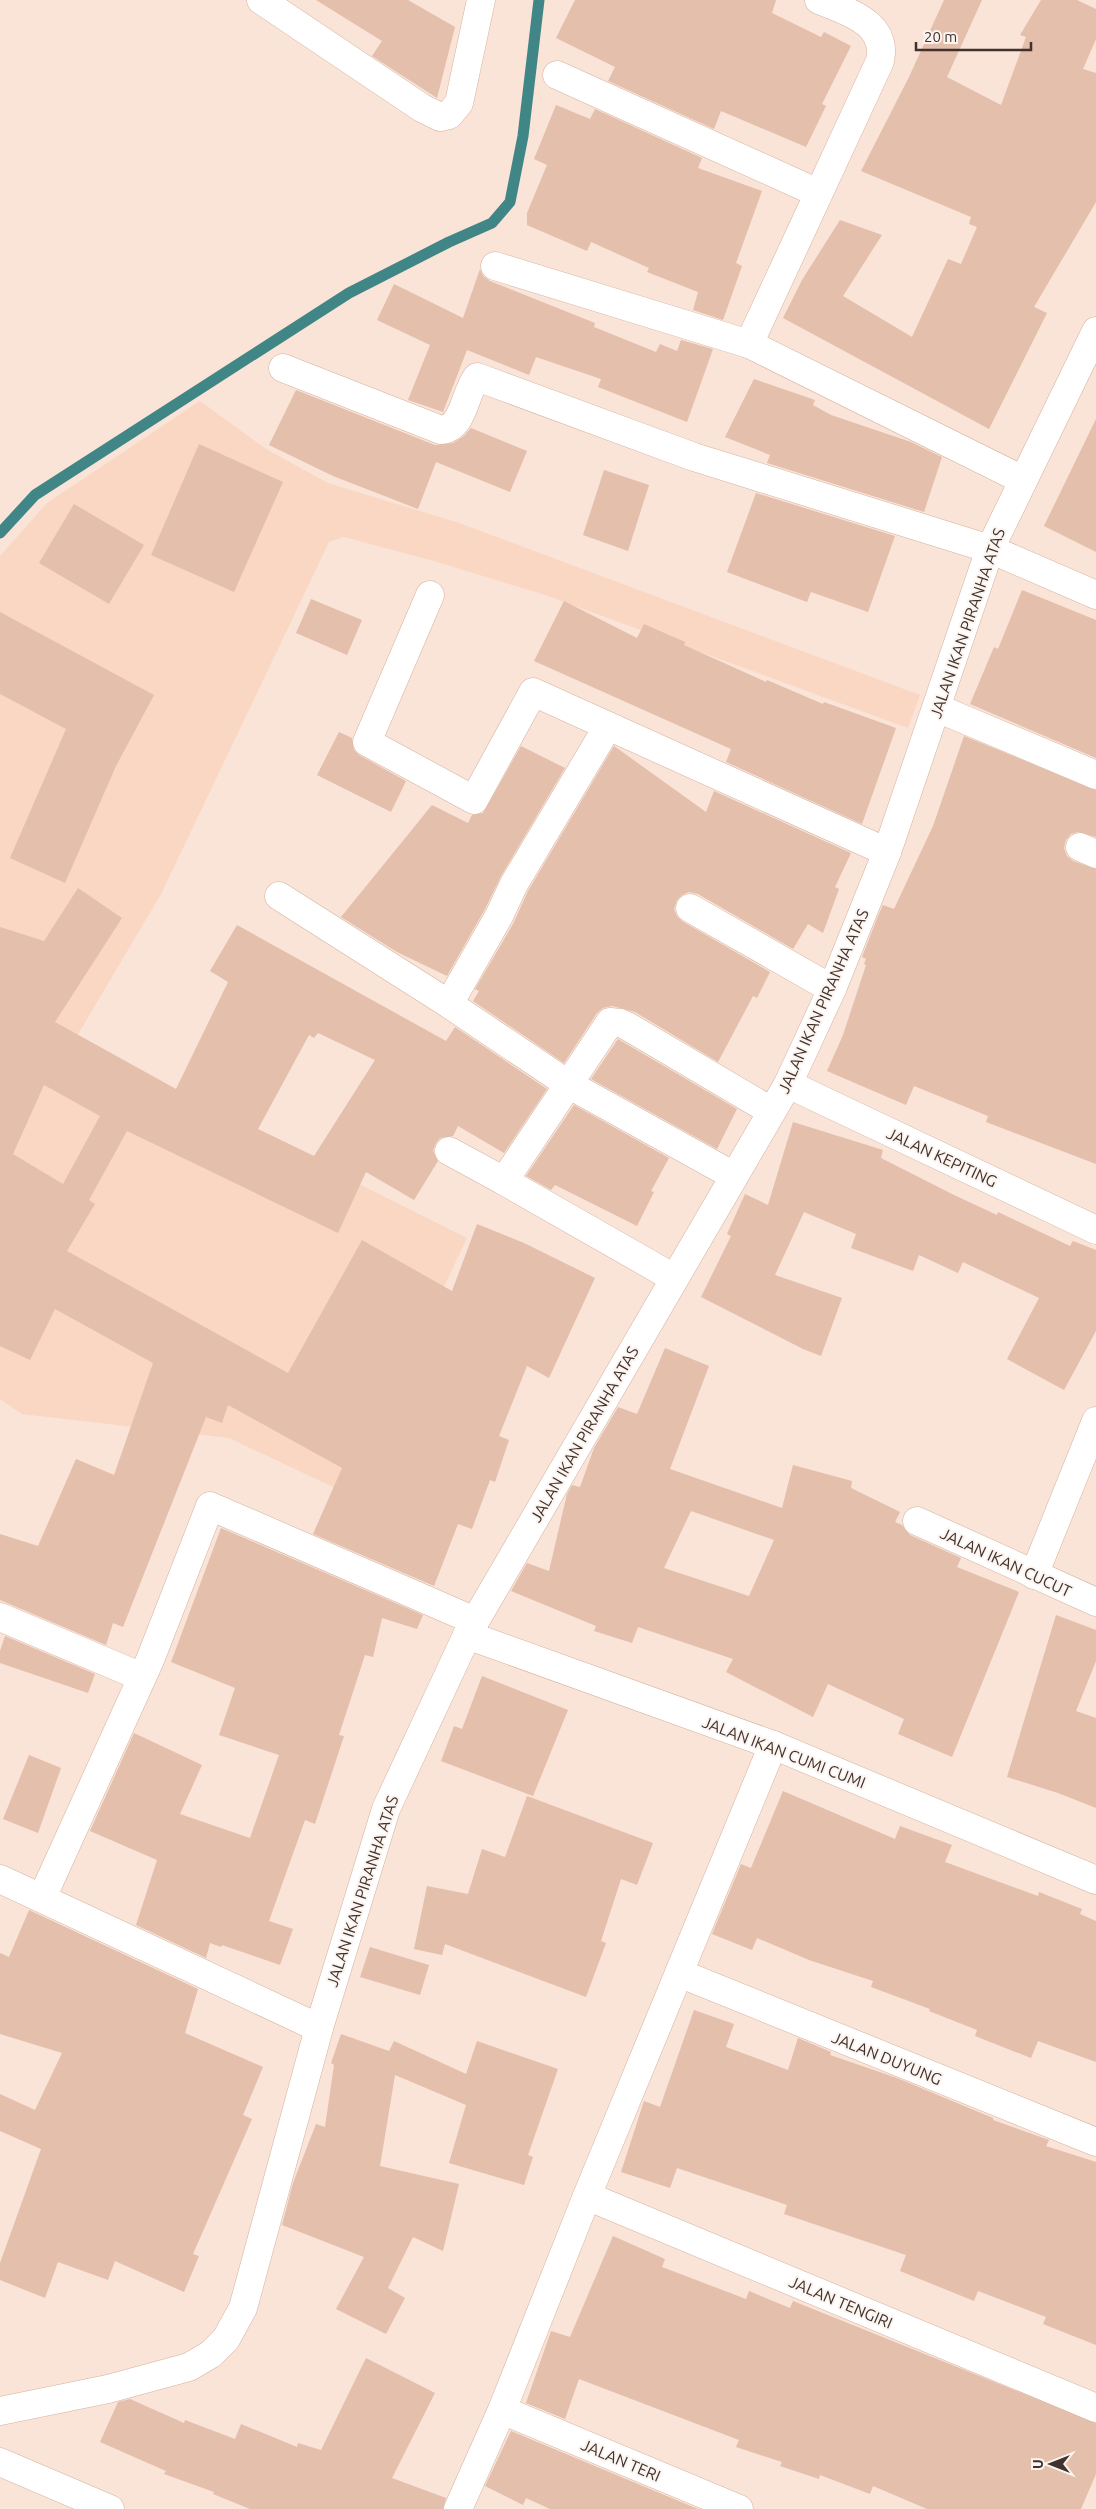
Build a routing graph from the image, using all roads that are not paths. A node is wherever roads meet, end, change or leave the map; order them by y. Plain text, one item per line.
1 (261, 0) edge
2 (481, 0) edge
3 (819, 0) edge
4 (557, 75) dead end
5 (818, 193) junction
6 (495, 266) dead end
7 (1096, 331) edge
8 (749, 344) junction
9 (282, 368) dead end
10 (1023, 480) junction
11 (990, 549) junction
12 (1096, 595) edge
13 (430, 596) dead end
14 (937, 708) junction
15 (608, 726) junction
16 (1096, 774) edge
17 (887, 852) junction
18 (279, 896) dead end
19 (690, 908) dead end
20 (832, 989) junction
21 (450, 1004) junction
22 (568, 1084) junction
23 (788, 1084) junction
24 (771, 1111) junction
25 (449, 1151) dead end
26 (734, 1176) junction
27 (504, 1181) junction
28 (1096, 1230) edge
29 (674, 1278) junction
30 (1096, 1421) edge
31 (917, 1521) dead end
32 (1034, 1575) junction
33 (1096, 1602) edge
34 (0, 1617) edge
35 (471, 1628) junction
36 (142, 1678) junction
37 (772, 1745) junction
38 (0, 1879) edge
39 (1096, 1880) edge
40 (42, 1898) junction
41 (679, 1973) junction
42 (319, 2028) junction
43 (1096, 2142) edge
44 (586, 2196) junction
45 (1096, 2408) edge
46 (502, 2410) junction
47 (0, 2411) edge
48 (0, 2462) edge
49 (110, 2509) edge
50 (458, 2509) edge
51 (740, 2509) edge

1 - 2 street
3 - 5 street
4 - 5 street
5 - 8 street
6 - 8 street
7 - 10 street, JALAN IKAN PIRANHA ATAS
8 - 10 street
9 - 11 street
10 - 11 street, JALAN IKAN PIRANHA ATAS
11 - 12 street
11 - 14 street, JALAN IKAN PIRANHA ATAS
13 - 15 street
14 - 16 street
14 - 17 street, JALAN IKAN PIRANHA ATAS
15 - 17 street
15 - 21 street
17 - 20 street, JALAN IKAN PIRANHA ATAS
18 - 21 street
19 - 20 street
20 - 23 street, JALAN IKAN PIRANHA ATAS
21 - 22 street
22 - 24 street
22 - 26 street
22 - 27 street
23 - 24 street, JALAN IKAN PIRANHA ATAS
23 - 28 street, JALAN KEPITING
24 - 26 street, JALAN IKAN PIRANHA ATAS
25 - 27 street
26 - 29 street, JALAN IKAN PIRANHA ATAS
27 - 29 street
29 - 35 street, JALAN IKAN PIRANHA ATAS
30 - 32 street
31 - 32 street, JALAN IKAN CUCUT
32 - 33 street, JALAN IKAN CUCUT
34 - 36 street
35 - 36 street, JALAN IKAN CUMI CUMI
35 - 37 street, JALAN IKAN CUMI CUMI
35 - 42 street, JALAN IKAN PIRANHA ATAS
36 - 40 street
37 - 39 street, JALAN IKAN CUMI CUMI
37 - 41 street
38 - 40 street
40 - 42 street
41 - 43 street, JALAN DUYUNG
41 - 44 street
42 - 47 street, JALAN IKAN PIRANHA ATAS
44 - 45 street, JALAN TENGIRI
44 - 46 street
46 - 50 street
46 - 51 street, JALAN TERI
48 - 49 street

